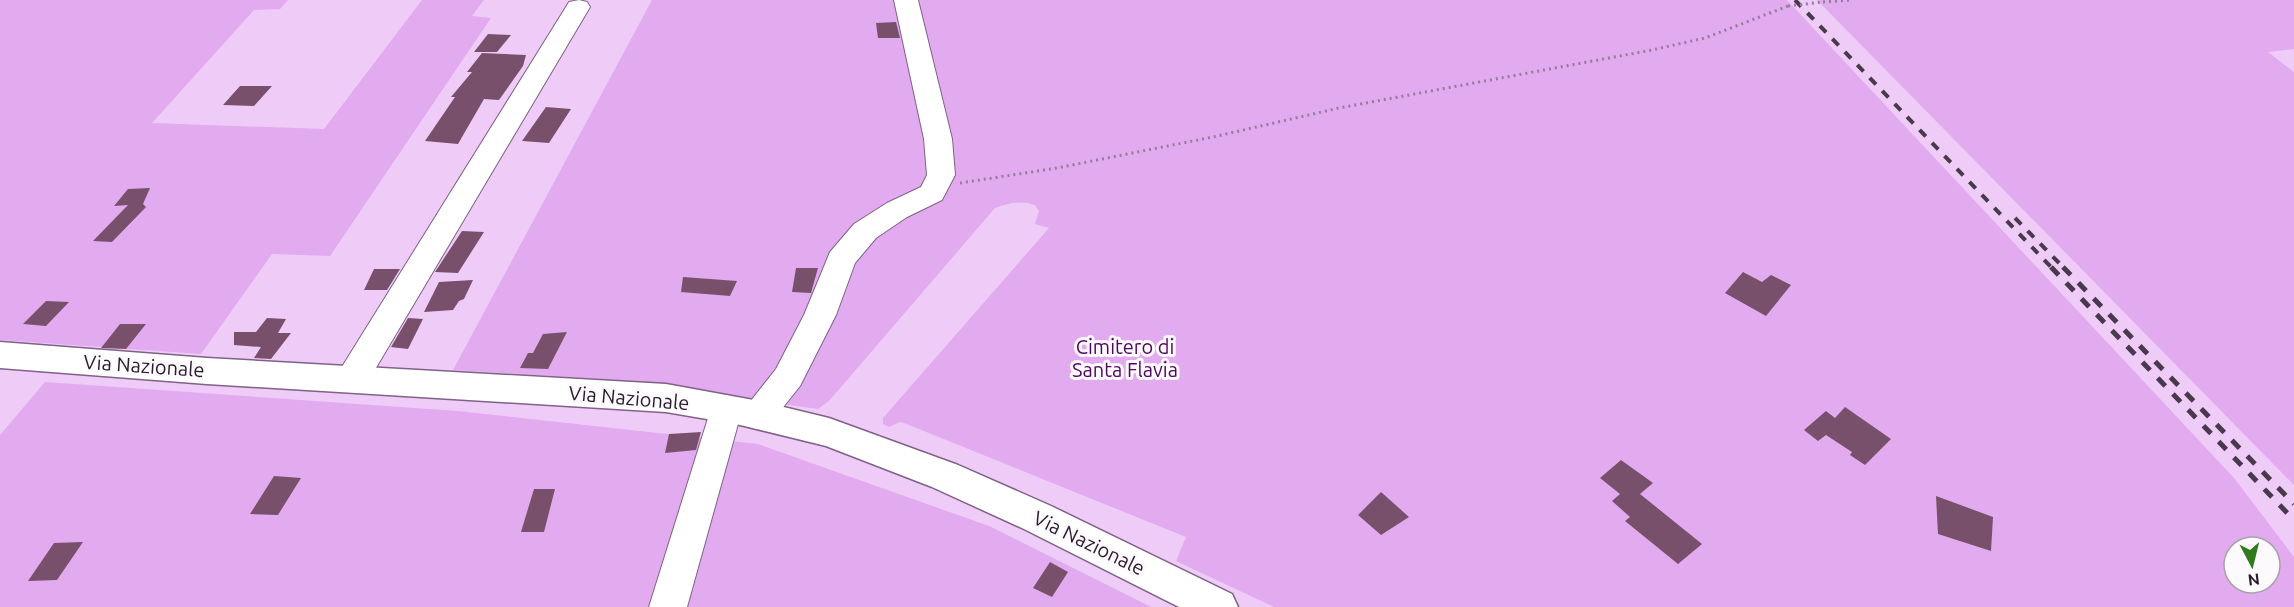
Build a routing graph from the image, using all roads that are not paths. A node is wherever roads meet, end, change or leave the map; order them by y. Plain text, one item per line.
1 (906, 0) edge
2 (578, 7) dead end
3 (0, 355) edge
4 (352, 379) junction
5 (742, 412) junction
6 (668, 607) edge
7 (1218, 607) edge

1 - 5 street
2 - 4 street
3 - 4 main road, Via Nazionale
4 - 5 main road, Via Nazionale
5 - 6 street
5 - 7 main road, Via Nazionale

